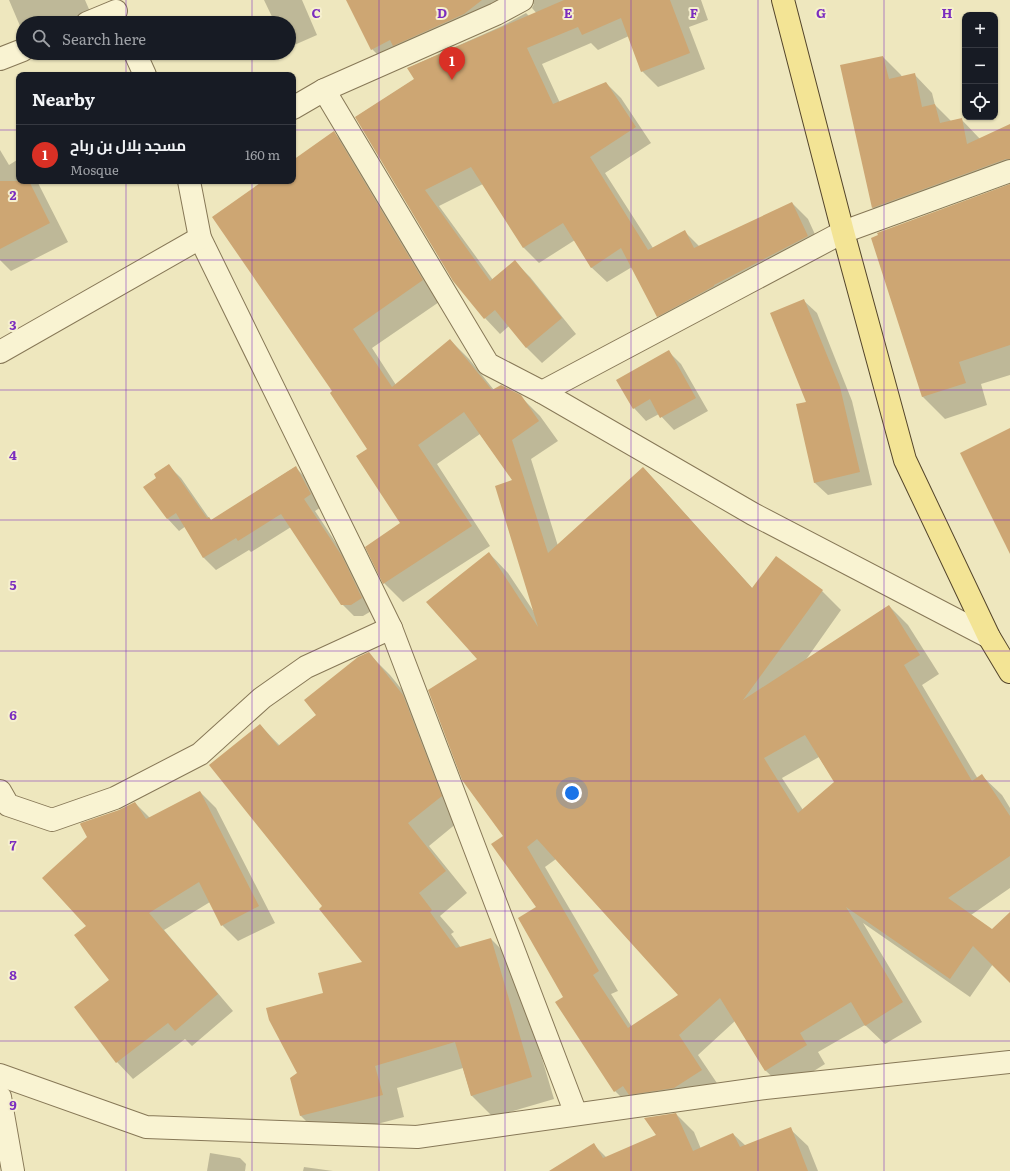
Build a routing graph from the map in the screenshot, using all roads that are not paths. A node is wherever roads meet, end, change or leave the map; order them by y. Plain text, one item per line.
1 (522, 0) edge
2 (783, 0) edge
3 (116, 11) edge
4 (104, 16) edge
5 (16, 53) edge
6 (0, 60) edge
7 (138, 60) edge
8 (144, 72) edge
9 (324, 90) junction
10 (296, 106) edge
11 (1010, 171) edge
12 (190, 184) edge
13 (843, 232) junction
14 (200, 238) junction
15 (0, 352) edge
16 (542, 392) junction
17 (391, 628) junction
18 (989, 637) junction
19 (1010, 672) edge
20 (0, 791) edge
21 (1010, 1062) edge
22 (0, 1075) edge
23 (0, 1097) edge
24 (576, 1114) junction
25 (13, 1171) edge

1 - 9 street
2 - 13 main road
3 - 4 street
5 - 6 street
7 - 8 street
9 - 10 street
9 - 16 street
11 - 13 street
12 - 14 street
13 - 16 street
13 - 18 main road
14 - 15 street
14 - 17 street
16 - 18 street
17 - 20 street
17 - 24 street
18 - 19 main road
21 - 24 street
22 - 24 street
23 - 25 street

